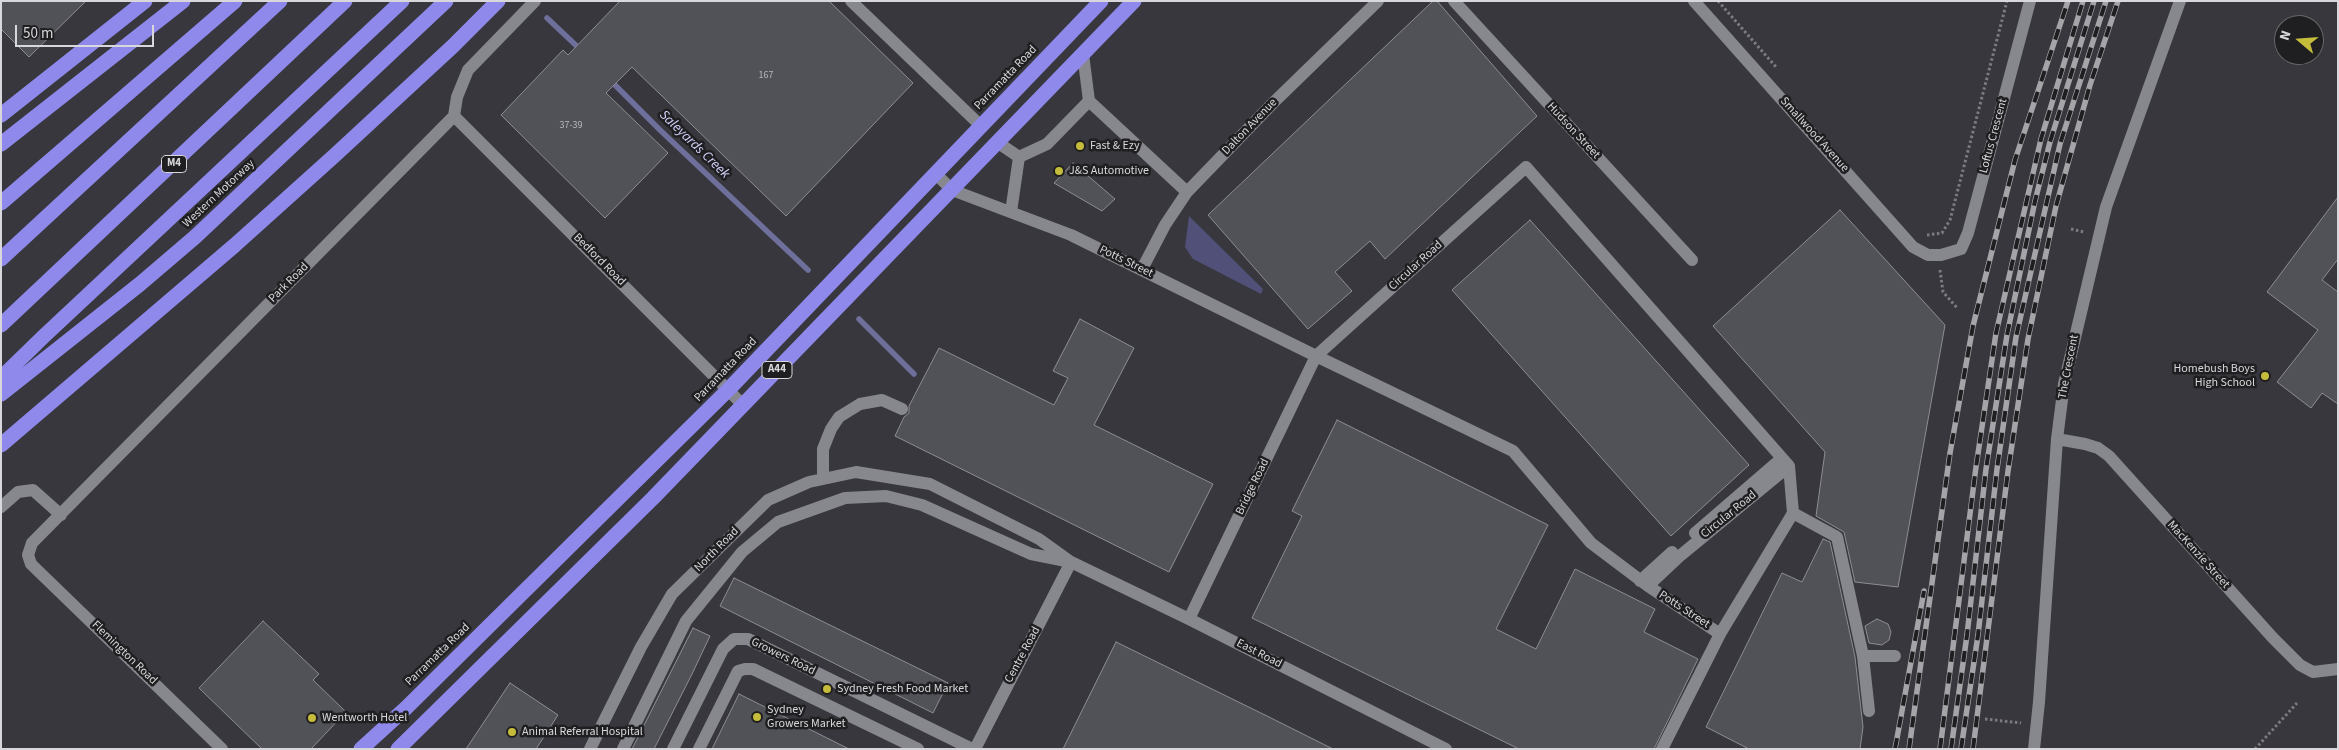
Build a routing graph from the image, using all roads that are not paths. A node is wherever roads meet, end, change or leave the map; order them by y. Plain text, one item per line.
1 (145, 1) edge
2 (183, 1) edge
3 (235, 1) edge
4 (280, 1) edge
5 (345, 1) edge
6 (402, 1) edge
7 (446, 1) edge
8 (498, 1) edge
9 (535, 1) edge
10 (851, 1) edge
11 (1101, 1) edge
12 (1134, 1) edge
13 (1378, 1) edge
14 (1454, 1) edge
15 (1694, 1) edge
16 (2030, 1) edge
17 (2180, 1) edge
18 (1084, 54) junction
19 (1089, 101) junction
20 (1, 116) edge
21 (454, 116) junction
22 (981, 126) junction
23 (998, 142) junction
24 (1, 144) edge
25 (1019, 157) junction
26 (936, 173) junction
27 (952, 190) junction
28 (1187, 192) junction
29 (1, 203) edge
30 (1011, 212) junction
31 (1941, 255) joint
32 (1, 259) edge
33 (1692, 260) dead end
34 (1142, 269) junction
35 (1, 324) edge
36 (1316, 356) junction
37 (1, 378) edge
38 (728, 390) junction
39 (1, 394) edge
40 (743, 406) junction
41 (902, 409) dead end
42 (2057, 439) junction
43 (1, 445) edge
44 (1786, 462) junction
45 (823, 479) junction
46 (1, 507) edge
47 (1793, 513) junction
48 (61, 515) junction
49 (28, 555) joint
50 (1071, 562) junction
51 (1644, 584) junction
52 (1190, 619) junction
53 (1720, 634) junction
54 (1863, 656) junction
55 (1895, 656) dead end
56 (2338, 669) edge
57 (1870, 711) dead end
58 (680, 735) junction
59 (702, 748) edge
60 (222, 749) edge
61 (361, 749) edge
62 (398, 749) edge
63 (590, 749) edge
64 (624, 749) edge
65 (674, 749) edge
66 (918, 749) edge
67 (973, 749) edge
68 (1446, 749) edge
69 (1662, 749) edge
70 (2034, 749) edge

1 - 20 highway
2 - 24 highway
3 - 29 highway
4 - 32 highway
5 - 35 highway, M4
6 - 37 highway
7 - 39 highway, Western Motorway
8 - 43 highway
9 - 21 street
10 - 22 street
11 - 22 highway, Parramatta Road / A44
12 - 18 highway, A44
13 - 28 street, Dalton Avenue
14 - 33 street, Hudson Street
15 - 31 street, Smallwood Avenue
16 - 31 street, Loftus Crescent
17 - 42 street, The Crescent
18 - 19 street
18 - 23 highway, A44
19 - 25 street
19 - 28 street
21 - 38 street, Bedford Road
21 - 48 street, Park Road
22 - 26 highway, Parramatta Road / A44
23 - 25 street
23 - 27 highway, A44
25 - 30 street
26 - 27 street, Potts Street
26 - 38 highway, Parramatta Road / A44
27 - 30 street, Potts Street
27 - 40 highway, A44
28 - 34 street, Dalton Avenue
30 - 34 street, Potts Street
34 - 36 street, Potts Street
36 - 44 street, Circular Road
36 - 51 street
36 - 52 street, Bridge Road
38 - 40 street, Bedford Road
38 - 61 highway, Parramatta Road / A44
40 - 62 highway, A44
41 - 45 street
42 - 56 street, MacKenzie Street
42 - 70 street, The Crescent
44 - 47 street
44 - 51 street, Circular Road
45 - 50 street, North Road
45 - 63 street, North Road
46 - 48 street
47 - 53 street
47 - 54 street
48 - 49 street, Park Road
49 - 60 street, Flemington Road
50 - 52 street, East Road
50 - 64 street
50 - 67 street, Centre Road
51 - 53 street, Potts Street
52 - 68 street, East Road
53 - 69 street
54 - 55 street
54 - 57 street
58 - 59 street
58 - 65 street, Growers Road
58 - 67 street, Growers Road
59 - 66 street, Growers Road

